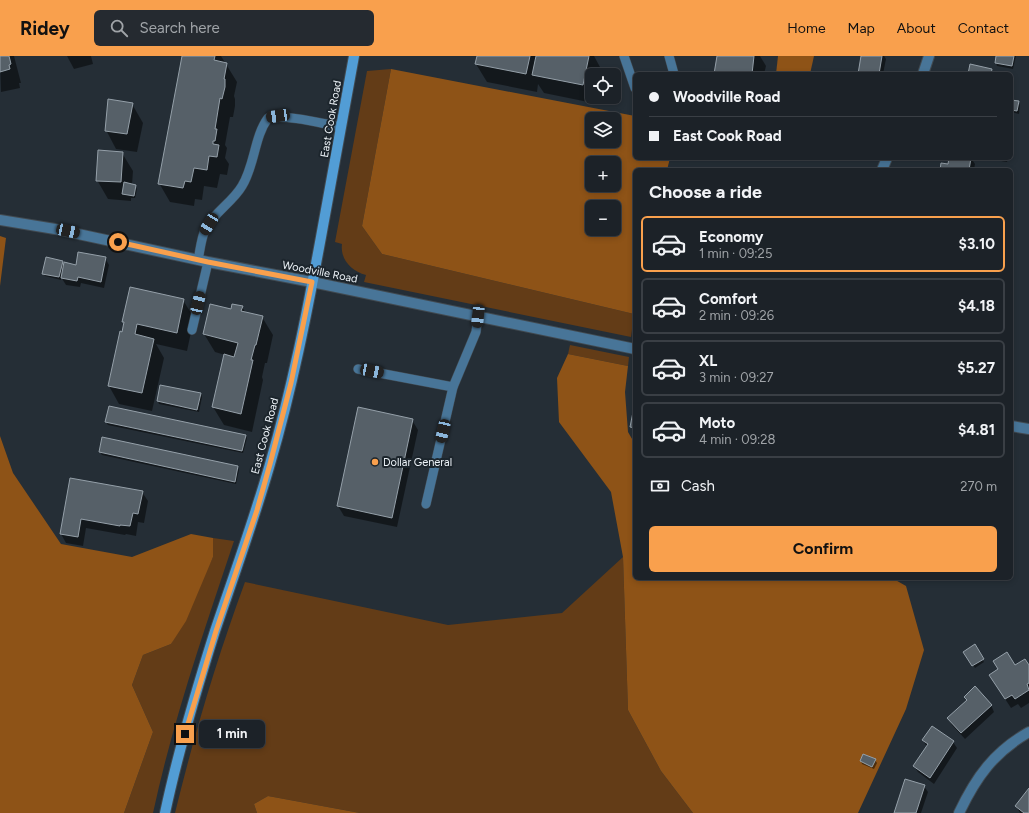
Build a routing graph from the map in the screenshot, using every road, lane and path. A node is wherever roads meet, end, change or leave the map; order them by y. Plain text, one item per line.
1 (354, 56) edge
2 (624, 56) edge
3 (669, 56) edge
4 (929, 56) edge
5 (673, 72) edge
6 (924, 72) edge
7 (633, 82) edge
8 (341, 128) junction
9 (0, 220) edge
10 (203, 261) junction
11 (312, 282) junction
12 (478, 316) junction
13 (192, 330) dead end
14 (633, 349) edge
15 (358, 369) dead end
16 (454, 387) junction
17 (1013, 426) edge
18 (1029, 429) edge
19 (426, 504) dead end
20 (1029, 732) edge
21 (165, 813) edge
22 (958, 813) edge

1 - 8 main road, East Cook Road
2 - 7 lane
3 - 5 lane
4 - 6 street
8 - 10 lane
8 - 11 main road, East Cook Road
9 - 10 street, Woodville Road
10 - 11 street, Woodville Road
10 - 13 lane
11 - 12 street, Woodville Road
11 - 21 main road, East Cook Road
12 - 14 street, Woodville Road
12 - 16 lane
15 - 16 lane
16 - 19 lane
17 - 18 street
20 - 22 street

